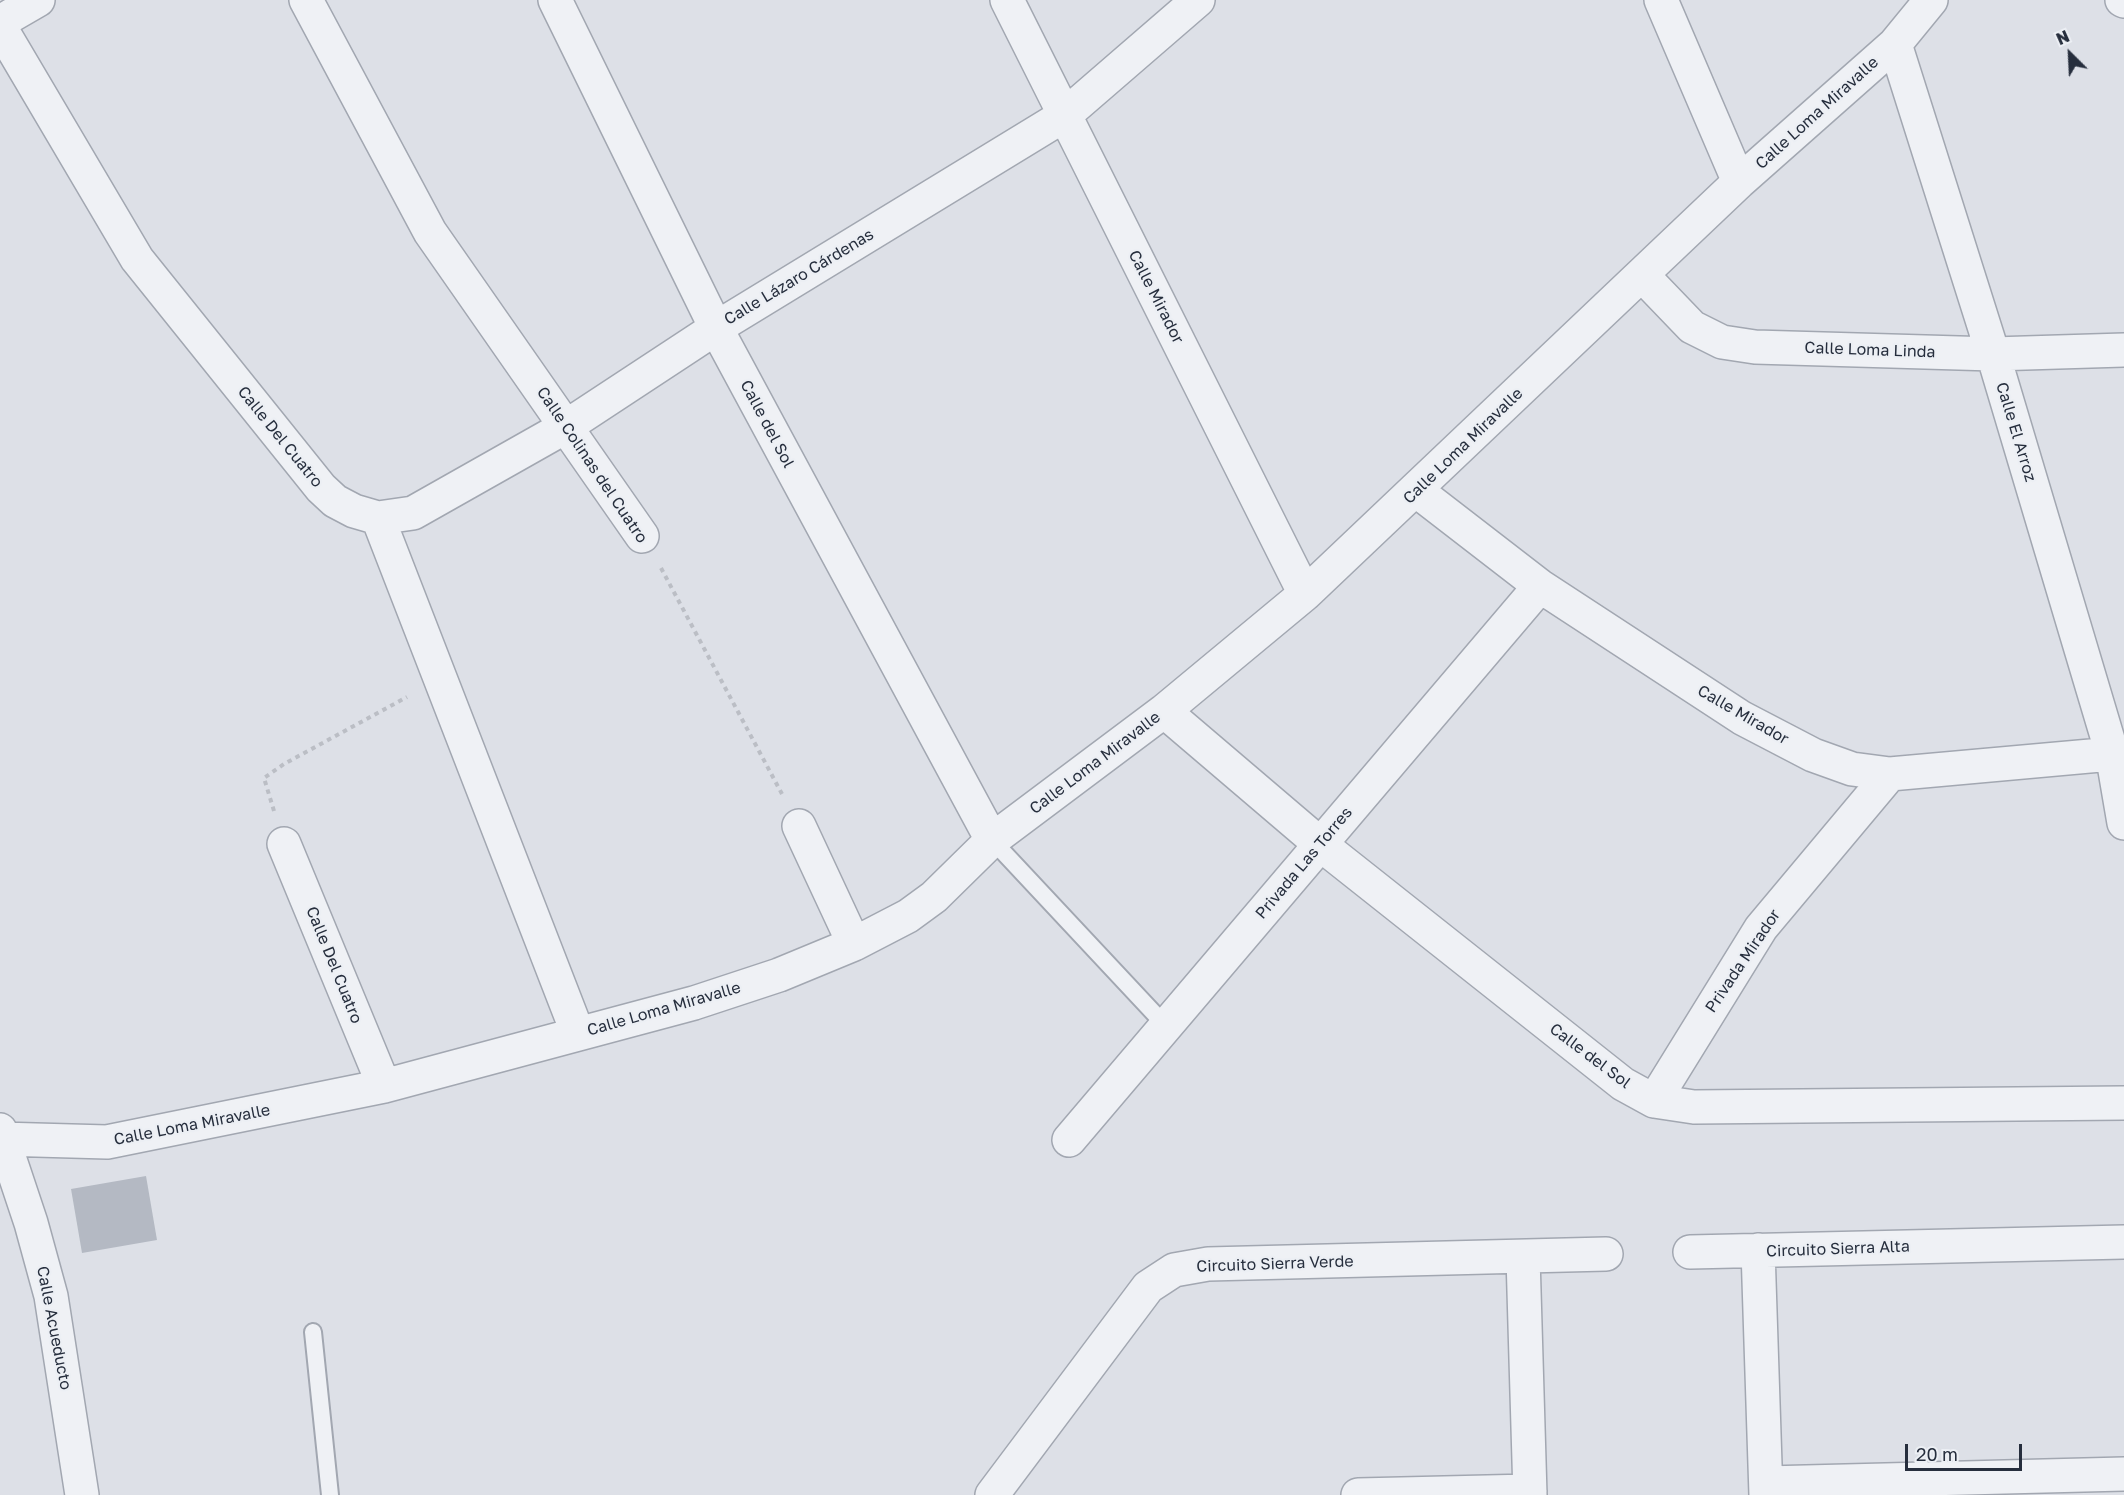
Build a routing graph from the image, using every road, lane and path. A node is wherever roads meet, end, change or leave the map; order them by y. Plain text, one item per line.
1 (38, 0) edge
2 (306, 0) edge
3 (555, 0) edge
4 (1007, 0) edge
5 (1198, 0) edge
6 (1660, 0) edge
7 (1930, 0) edge
8 (0, 22) edge
9 (0, 27) edge
10 (1895, 44) junction
11 (1065, 115) junction
12 (1739, 183) junction
13 (1642, 275) junction
14 (716, 328) junction
15 (2124, 350) edge
16 (1993, 354) junction
17 (567, 426) junction
18 (1417, 491) junction
19 (378, 518) junction
20 (642, 536) joint
21 (1540, 586) junction
22 (1305, 594) junction
23 (436, 663) junction
24 (1164, 711) junction
25 (2118, 753) edge
26 (1890, 774) junction
27 (264, 778) dead end
28 (2124, 824) edge
29 (799, 826) joint
30 (992, 840) junction
31 (284, 844) dead end
32 (1320, 844) junction
33 (854, 944) junction
34 (1166, 1026) junction
35 (578, 1034) junction
36 (384, 1086) junction
37 (1654, 1101) junction
38 (2124, 1103) edge
39 (1, 1130) edge
40 (1069, 1140) dead end
41 (2124, 1242) edge
42 (1758, 1250) junction
43 (1690, 1252) dead end
44 (1606, 1254) dead end
45 (1523, 1257) junction
46 (313, 1332) dead end
47 (2124, 1474) edge
48 (1766, 1489) edge
49 (1530, 1493) edge
50 (82, 1495) edge
51 (330, 1495) edge
52 (992, 1495) edge
53 (1358, 1495) edge

1 - 8 street
2 - 17 street, Calle Colinas del Cuatro
3 - 14 street, Calle del Sol
4 - 11 street, Calle Mirador
5 - 11 street, Calle Lázaro Cárdenas
6 - 12 street
7 - 10 street, Calle Loma Miravalle
9 - 19 street, Calle Del Cuatro
10 - 12 street, Calle Loma Miravalle
10 - 16 street, Calle El Arroz
11 - 14 street, Calle Lázaro Cárdenas
11 - 22 street, Calle Mirador
12 - 13 street, Calle Loma Miravalle
13 - 16 street, Calle Loma Linda
13 - 18 street, Calle Loma Miravalle
14 - 17 street, Calle Lázaro Cárdenas
14 - 30 street, Calle del Sol
15 - 16 street, Calle Loma Linda
16 - 25 street, Calle El Arroz
17 - 19 street, Calle Lázaro Cárdenas
17 - 20 street, Calle Colinas del Cuatro
18 - 21 street, Calle Mirador
18 - 22 street, Calle Loma Miravalle
19 - 23 street
20 - 29 path, Calle Colinas del Cuatro
21 - 26 street, Calle Mirador
21 - 32 street, Privada Las Torres
22 - 24 street, Calle Loma Miravalle
23 - 27 path
23 - 35 street
24 - 30 street, Calle Loma Miravalle
24 - 32 street, Calle del Sol
25 - 26 street, Calle Mirador
25 - 28 street, Calle El Arroz
26 - 37 street, Privada Mirador
29 - 33 street
30 - 33 street, Calle Loma Miravalle
30 - 34 lane
31 - 36 street, Calle Del Cuatro
32 - 34 street, Privada Las Torres
32 - 37 street, Calle del Sol
33 - 35 street, Calle Loma Miravalle
34 - 40 street, Privada Las Torres
35 - 36 street, Calle Loma Miravalle
36 - 39 street, Calle Loma Miravalle
37 - 38 street, Calle del Sol
39 - 50 street, Calle Acueducto
41 - 42 street, Circuito Sierra Alta
42 - 43 street
42 - 48 street, Circuito Sierra Alta
44 - 45 street, Circuito Sierra Verde
45 - 49 street
45 - 52 street, Circuito Sierra Verde
46 - 51 lane
47 - 48 street
49 - 53 street

